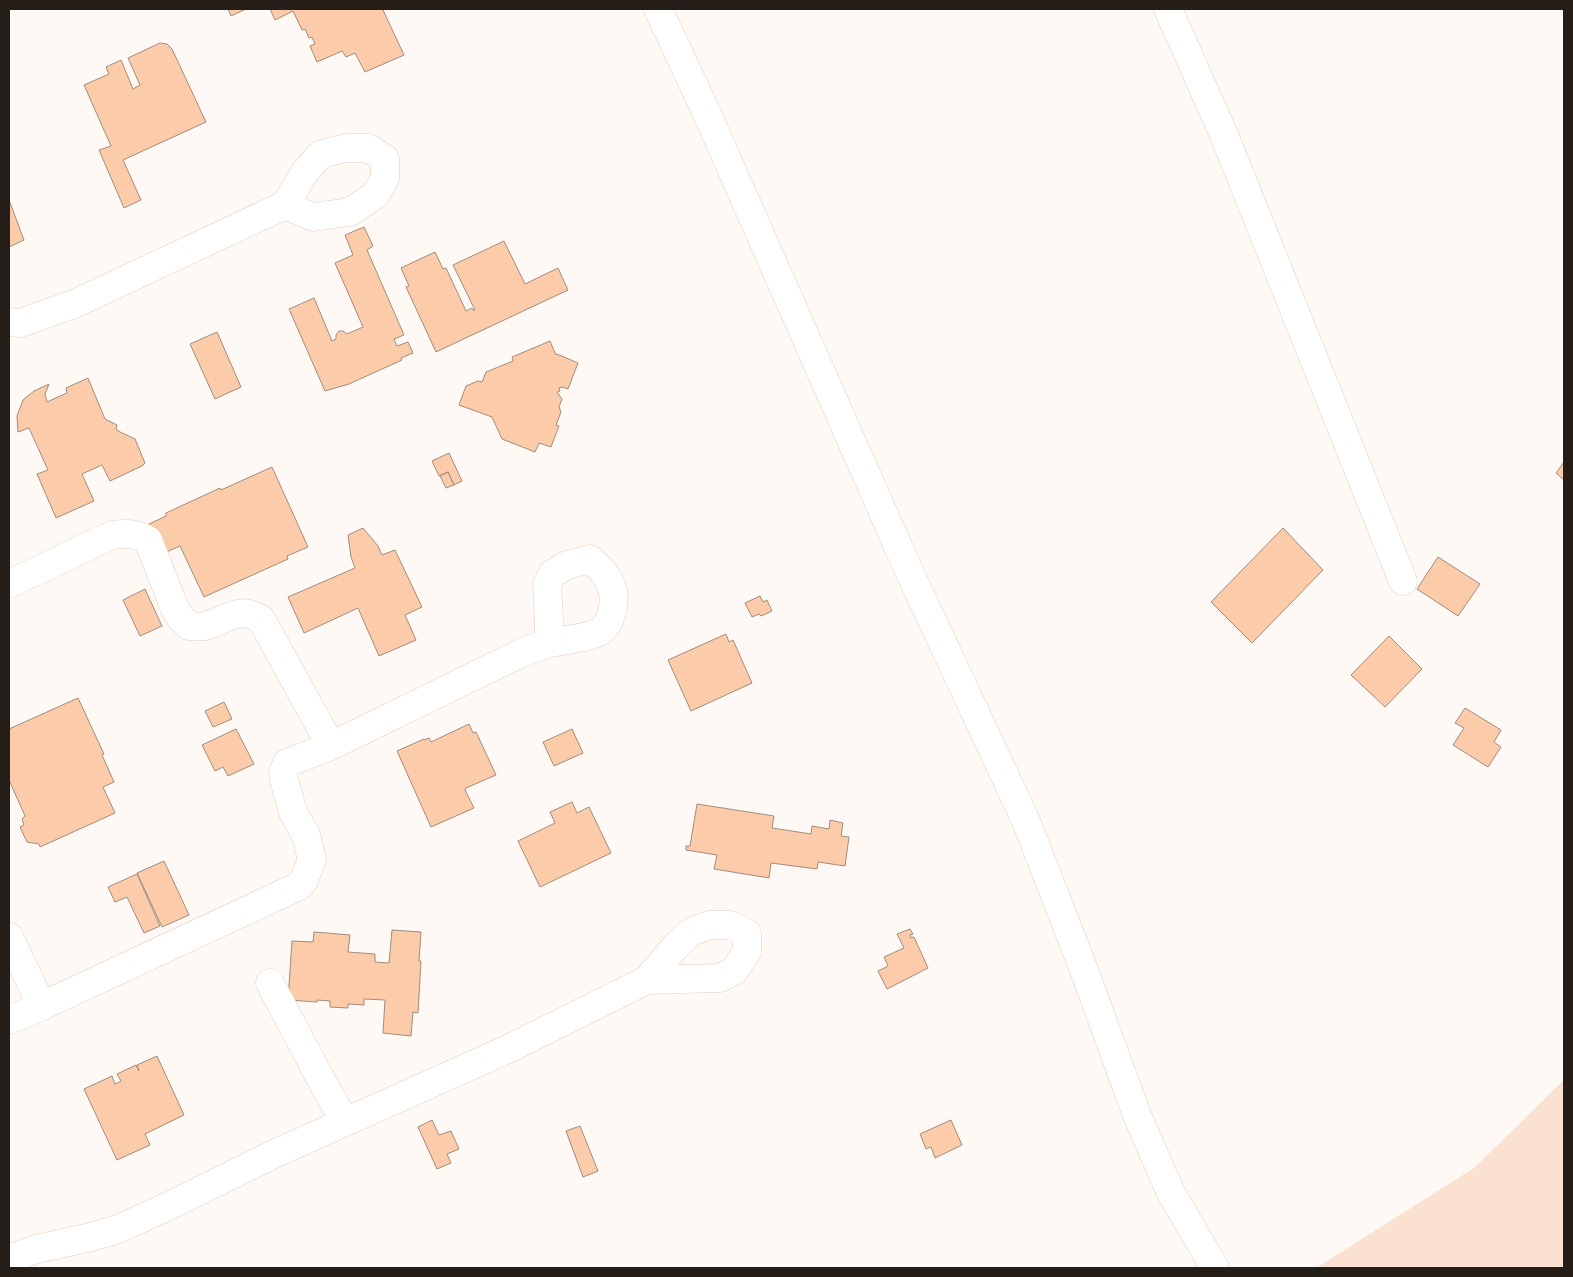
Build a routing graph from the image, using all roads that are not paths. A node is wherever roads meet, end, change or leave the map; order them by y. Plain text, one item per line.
1 (658, 9) edge
2 (1168, 9) edge
3 (285, 205) dead end
4 (12, 330) edge
5 (1403, 581) dead end
6 (9, 584) edge
7 (548, 644) dead end
8 (332, 746) junction
9 (9, 937) edge
10 (647, 980) dead end
11 (270, 983) dead end
12 (42, 1006) junction
13 (9, 1020) edge
14 (345, 1122) junction
15 (9, 1258) edge
16 (13, 1268) edge
17 (1215, 1268) edge

1 - 17 street
2 - 5 street
3 - 4 street
6 - 8 street
7 - 8 street
8 - 12 street
9 - 12 street
10 - 14 street
11 - 14 street
12 - 13 street
14 - 15 street
15 - 16 street

